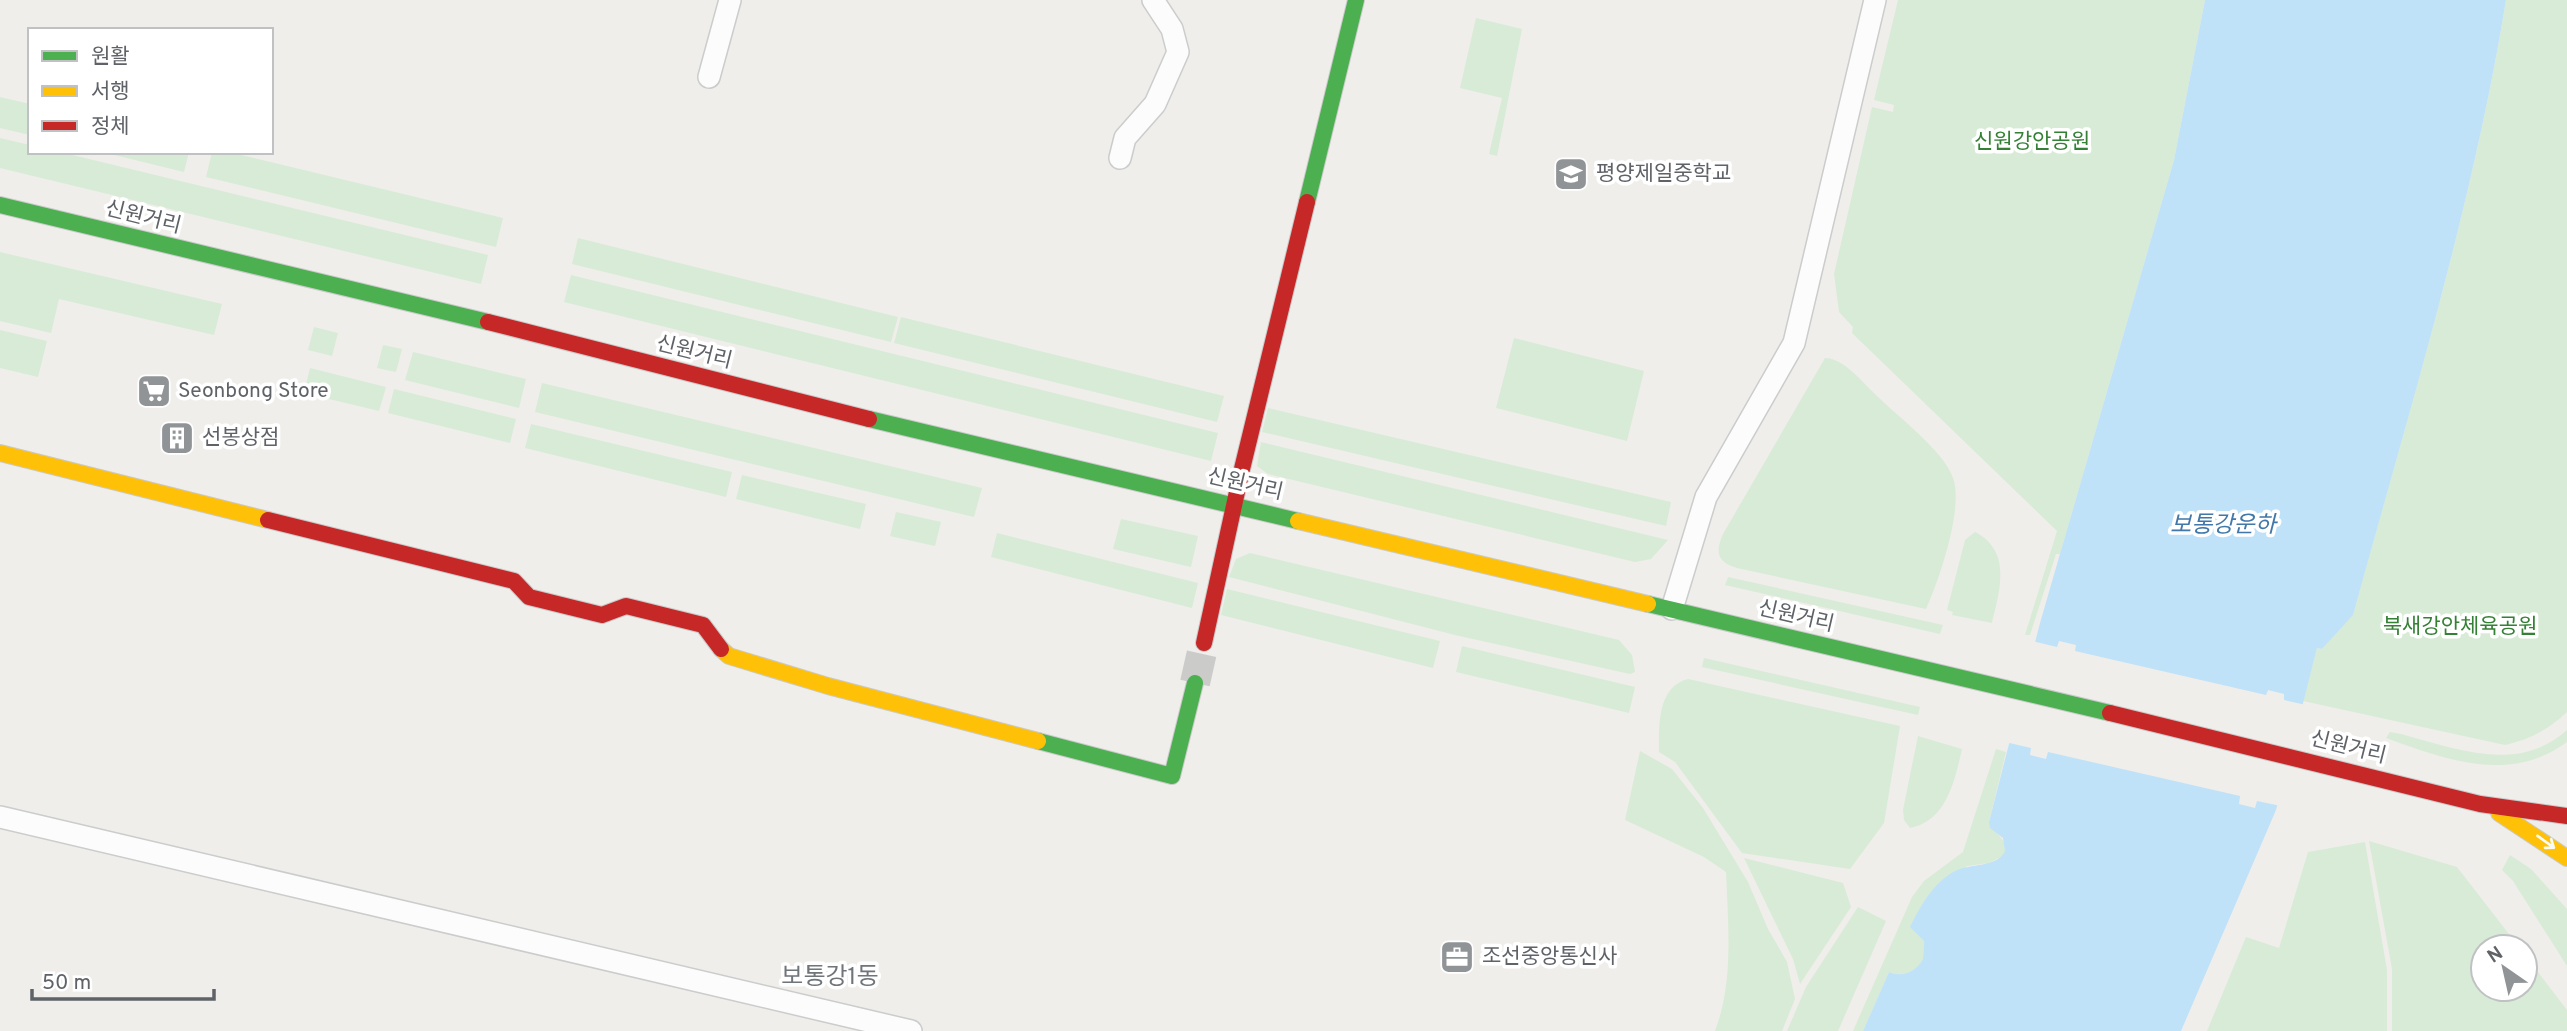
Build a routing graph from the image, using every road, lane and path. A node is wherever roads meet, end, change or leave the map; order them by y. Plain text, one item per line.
1 (730, 0) edge
2 (1153, 0) edge
3 (1356, 0) edge
4 (1875, 0) edge
5 (709, 77) dead end
6 (1120, 158) dead end
7 (0, 205) edge
8 (0, 453) edge
9 (1236, 505) junction
10 (1672, 609) junction
11 (1204, 643) tunnel mouth
12 (1195, 683) tunnel mouth
13 (2480, 804) junction
14 (2567, 816) edge
15 (0, 817) edge
16 (2567, 858) edge
17 (911, 1031) edge

1 - 5 street
2 - 6 street
3 - 9 main road
4 - 10 street
7 - 9 main road, 신원거리
8 - 12 main road
9 - 10 main road, 신원거리
9 - 11 main road
10 - 13 main road, 신원거리
13 - 14 main road, 신원거리
13 -> 16 main road, 신원거리
15 - 17 street

